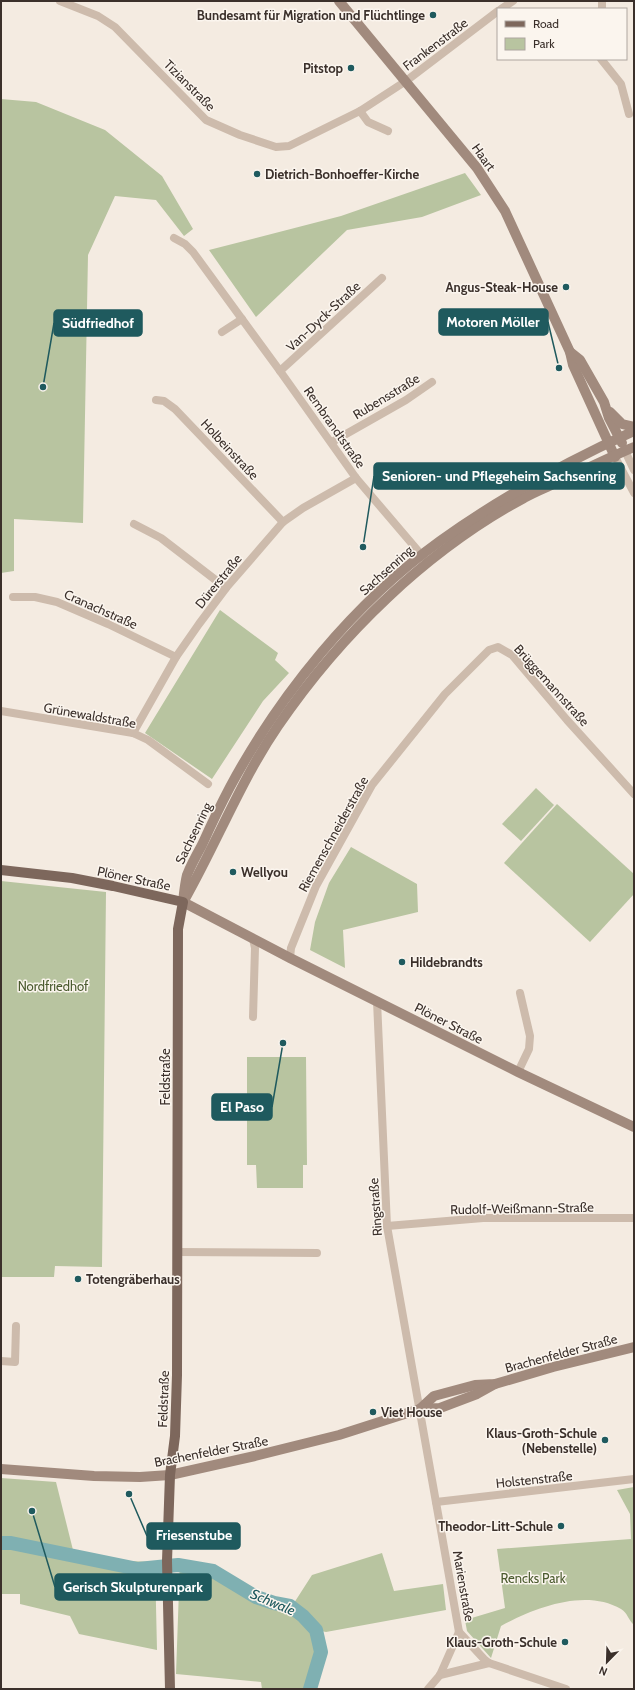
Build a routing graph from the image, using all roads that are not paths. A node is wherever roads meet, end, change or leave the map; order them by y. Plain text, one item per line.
1 (60, 1) edge
2 (339, 1) edge
3 (513, 1) edge
4 (502, 8) edge
5 (497, 12) edge
6 (602, 60) edge
7 (406, 81) junction
8 (360, 111) junction
9 (630, 114) dead end
10 (388, 132) dead end
11 (174, 238) dead end
12 (382, 278) dead end
13 (242, 319) junction
14 (222, 332) dead end
15 (570, 352) junction
16 (280, 371) junction
17 (432, 382) dead end
18 (156, 400) dead end
19 (604, 402) junction
20 (634, 428) edge
21 (634, 431) edge
22 (620, 438) junction
23 (332, 442) junction
24 (608, 443) junction
25 (630, 449) edge
26 (615, 457) junction
27 (634, 470) edge
28 (356, 478) junction
29 (634, 493) edge
30 (283, 522) junction
31 (134, 524) dead end
32 (425, 559) junction
33 (226, 588) junction
34 (13, 597) dead end
35 (176, 657) junction
36 (445, 694) joint
37 (1, 711) edge
38 (133, 733) junction
39 (208, 784) dead end
40 (634, 794) edge
41 (1, 870) edge
42 (183, 902) junction
43 (254, 939) junction
44 (290, 958) junction
45 (520, 993) dead end
46 (377, 1000) junction
47 (253, 1017) dead end
48 (518, 1072) junction
49 (634, 1127) edge
50 (634, 1218) edge
51 (387, 1226) junction
52 (178, 1252) junction
53 (317, 1253) dead end
54 (16, 1326) dead end
55 (634, 1347) edge
56 (1, 1361) edge
57 (420, 1410) junction
58 (1, 1469) edge
59 (170, 1475) junction
60 (634, 1479) edge
61 (436, 1502) junction
62 (459, 1632) junction
63 (489, 1663) junction
64 (440, 1675) junction
65 (170, 1689) edge
66 (428, 1689) edge
67 (566, 1689) edge

1 - 8 street, Tizianstraße
2 - 7 main road, Haart
3 - 4 street
5 - 7 street, Frankenstraße
6 - 9 street
7 - 8 street, Tizianstraße
7 - 15 main road, Haart
8 - 10 street
11 - 13 street, Rembrandtstraße
12 - 16 street, Van-Dyck-Straße
13 - 14 street
13 - 16 street, Rembrandtstraße
15 - 19 main road, Haart
15 - 24 main road, Haart
16 - 23 street, Rembrandtstraße
17 - 23 street, Rubensstraße
18 - 30 street, Holbeinstraße
19 - 20 main road
19 - 22 main road, Haart
21 - 22 main road, Sachsenring
22 - 24 main road, Sachsenring
22 - 25 main road, Haart
23 - 28 street, Rembrandtstraße
24 - 26 main road, Haart
24 - 32 main road, Sachsenring
25 - 26 main road, Sachsenring
25 - 27 street, Haart
26 - 29 street, Haart
26 - 32 main road, Sachsenring
28 - 30 street, Dürerstraße
28 - 32 street, Rembrandtstraße
30 - 33 street, Dürerstraße
31 - 33 street
32 - 42 main road, Sachsenring
33 - 35 street, Dürerstraße
34 - 35 street, Cranachstraße
35 - 38 street, Dürerstraße
36 - 40 street, Brüggemannstraße
36 - 44 street, Riemenschneiderstraße
37 - 38 street, Grünewaldstraße
38 - 39 street, Grünewaldstraße
41 - 42 main road, Plöner Straße
42 - 43 main road, Plöner Straße
42 - 52 main road, Feldstraße
43 - 44 main road, Plöner Straße
43 - 47 street
44 - 46 main road, Plöner Straße
45 - 48 street
46 - 48 main road, Plöner Straße
46 - 51 street, Ringstraße
48 - 49 main road, Plöner Straße
50 - 51 street, Rudolf-Weißmann-Straße
51 - 57 street, Ringstraße
52 - 53 street
52 - 59 main road, Feldstraße
54 - 56 street
55 - 57 main road, Brachenfelder Straße
57 - 59 main road, Brachenfelder Straße
57 - 61 street, Marienstraße
58 - 59 main road, Brachenfelder Straße
59 - 65 main road, Feldstraße
60 - 61 street, Holstenstraße
61 - 62 street, Marienstraße
62 - 63 street
62 - 64 street, Marienstraße
63 - 64 street
63 - 67 street
64 - 66 street, Marienstraße

